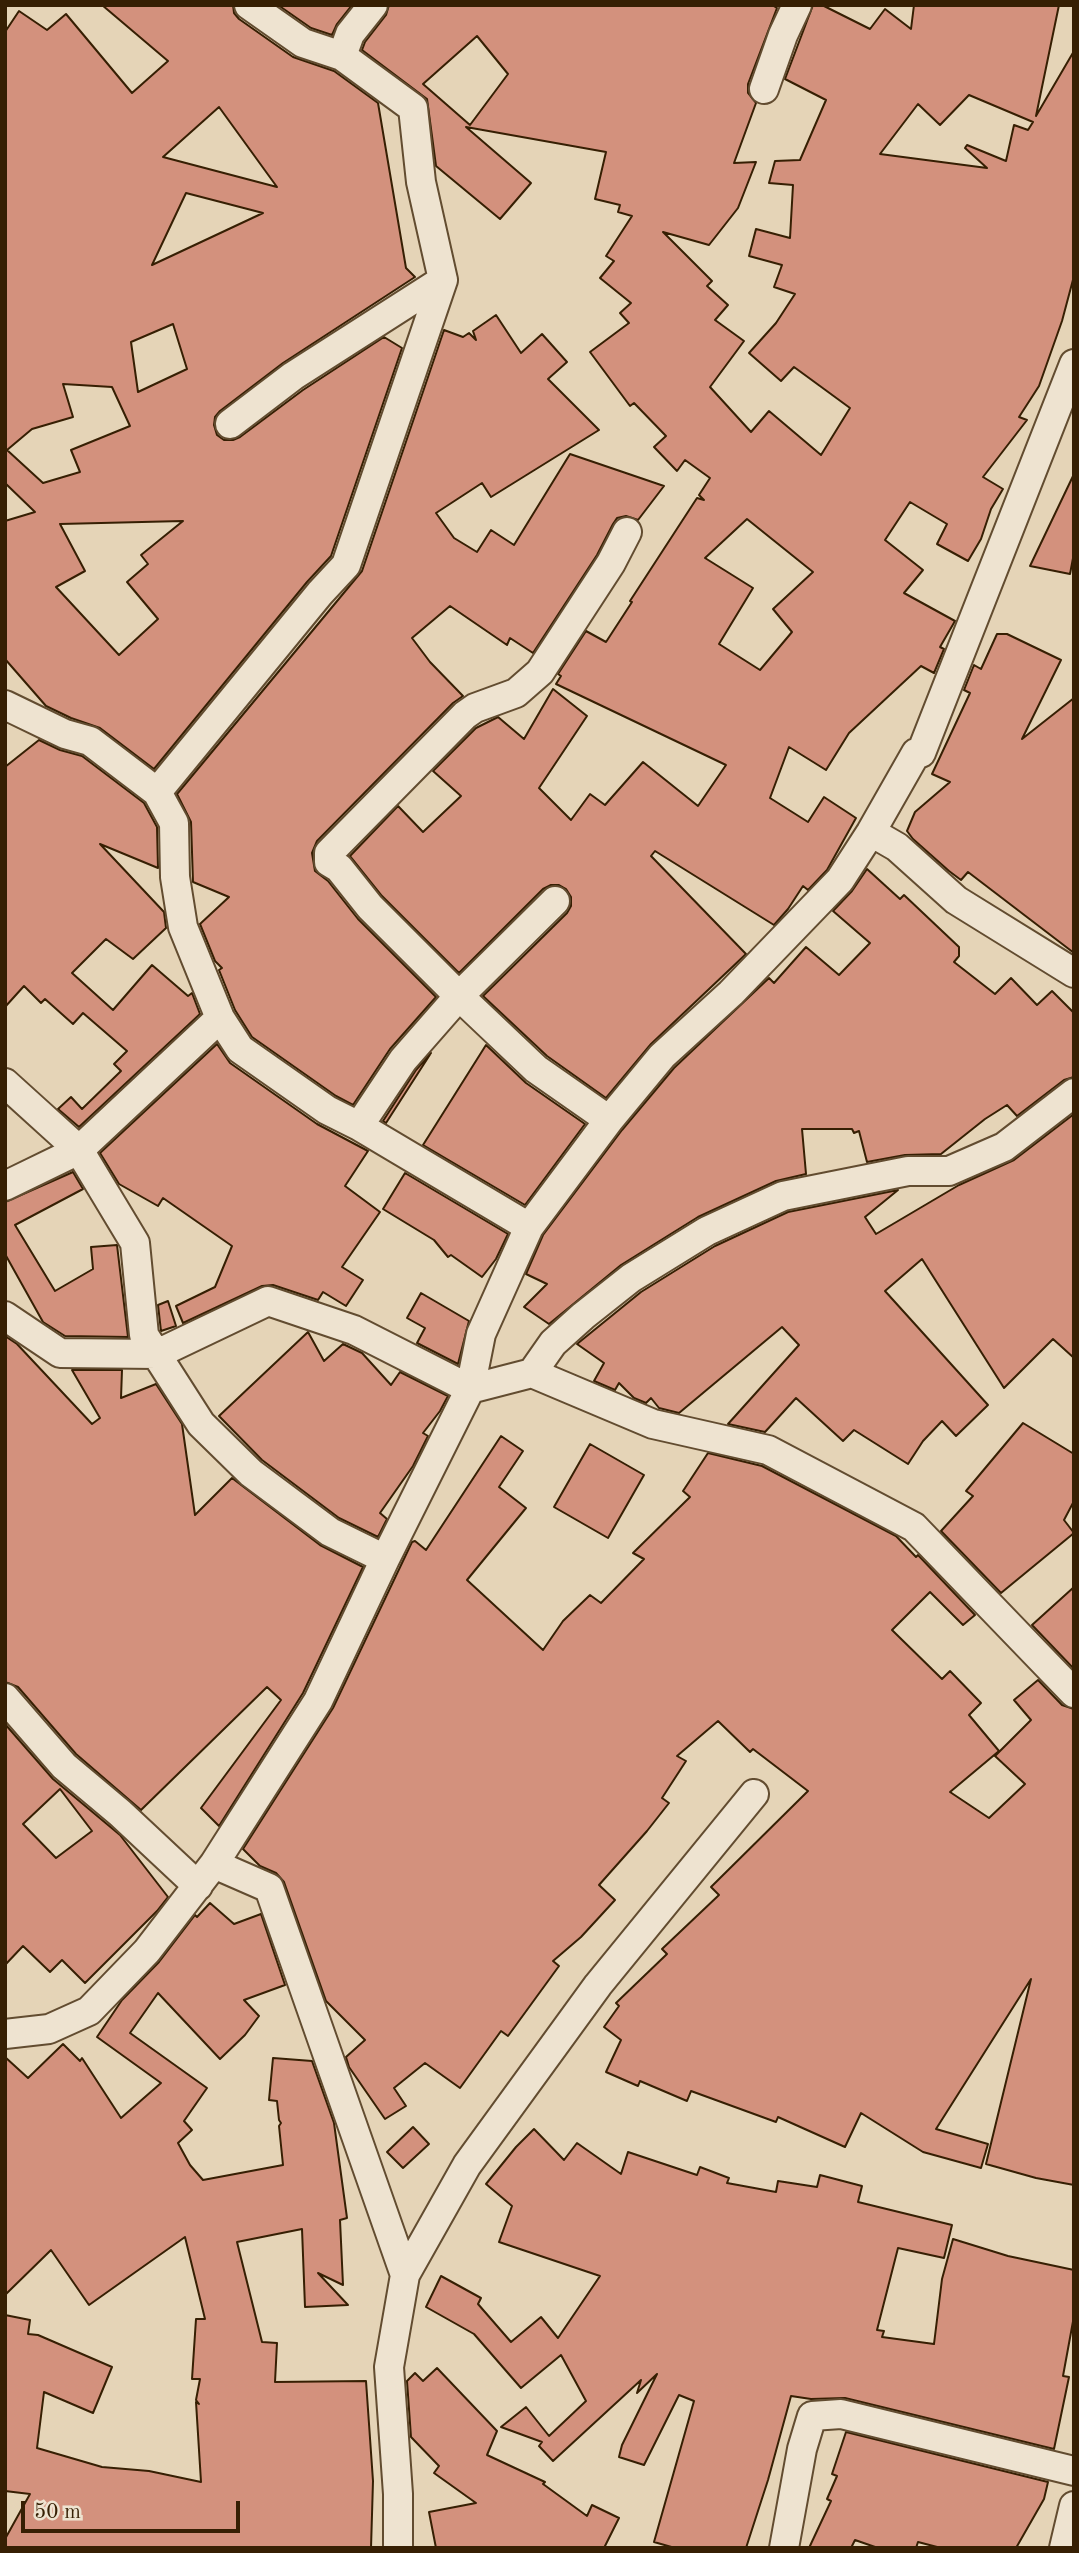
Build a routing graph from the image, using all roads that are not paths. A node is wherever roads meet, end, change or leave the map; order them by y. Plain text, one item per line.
1 (249, 5) edge
2 (373, 5) edge
3 (797, 5) edge
4 (342, 56) junction
5 (764, 89) dead end
6 (443, 279) junction
7 (1074, 364) edge
8 (230, 424) dead end
9 (627, 532) dead end
10 (5, 705) edge
11 (157, 792) junction
12 (871, 832) junction
13 (555, 901) dead end
14 (1074, 973) edge
15 (459, 996) junction
16 (220, 1018) junction
17 (5, 1083) edge
18 (1074, 1093) edge
19 (609, 1120) junction
20 (359, 1126) junction
21 (79, 1150) junction
22 (5, 1185) edge
23 (529, 1227) junction
24 (5, 1316) edge
25 (157, 1354) junction
26 (532, 1373) junction
27 (470, 1389) junction
28 (385, 1559) junction
29 (1074, 1693) edge
30 (5, 1698) edge
31 (754, 1794) dead end
32 (206, 1875) junction
33 (5, 2034) edge
34 (405, 2275) junction
35 (1074, 2471) edge
36 (1074, 2507) edge
37 (398, 2548) edge
38 (785, 2548) edge
39 (1064, 2548) edge

1 - 4 street
2 - 4 street
3 - 5 street
4 - 6 street
6 - 8 street
6 - 11 street
7 - 12 street
9 - 15 street
10 - 11 street
11 - 16 street
12 - 14 street
12 - 19 street
13 - 15 street
15 - 19 street
15 - 20 street
16 - 20 street
16 - 21 street
17 - 21 street
18 - 26 street
19 - 23 street
20 - 23 street
21 - 22 street
21 - 25 street
23 - 27 street
24 - 25 street
25 - 27 street
25 - 28 street
26 - 27 street
26 - 29 street
27 - 28 street
28 - 32 street
30 - 32 street
31 - 34 street
32 - 33 street
32 - 34 street
34 - 37 street
35 - 38 street
36 - 39 street

